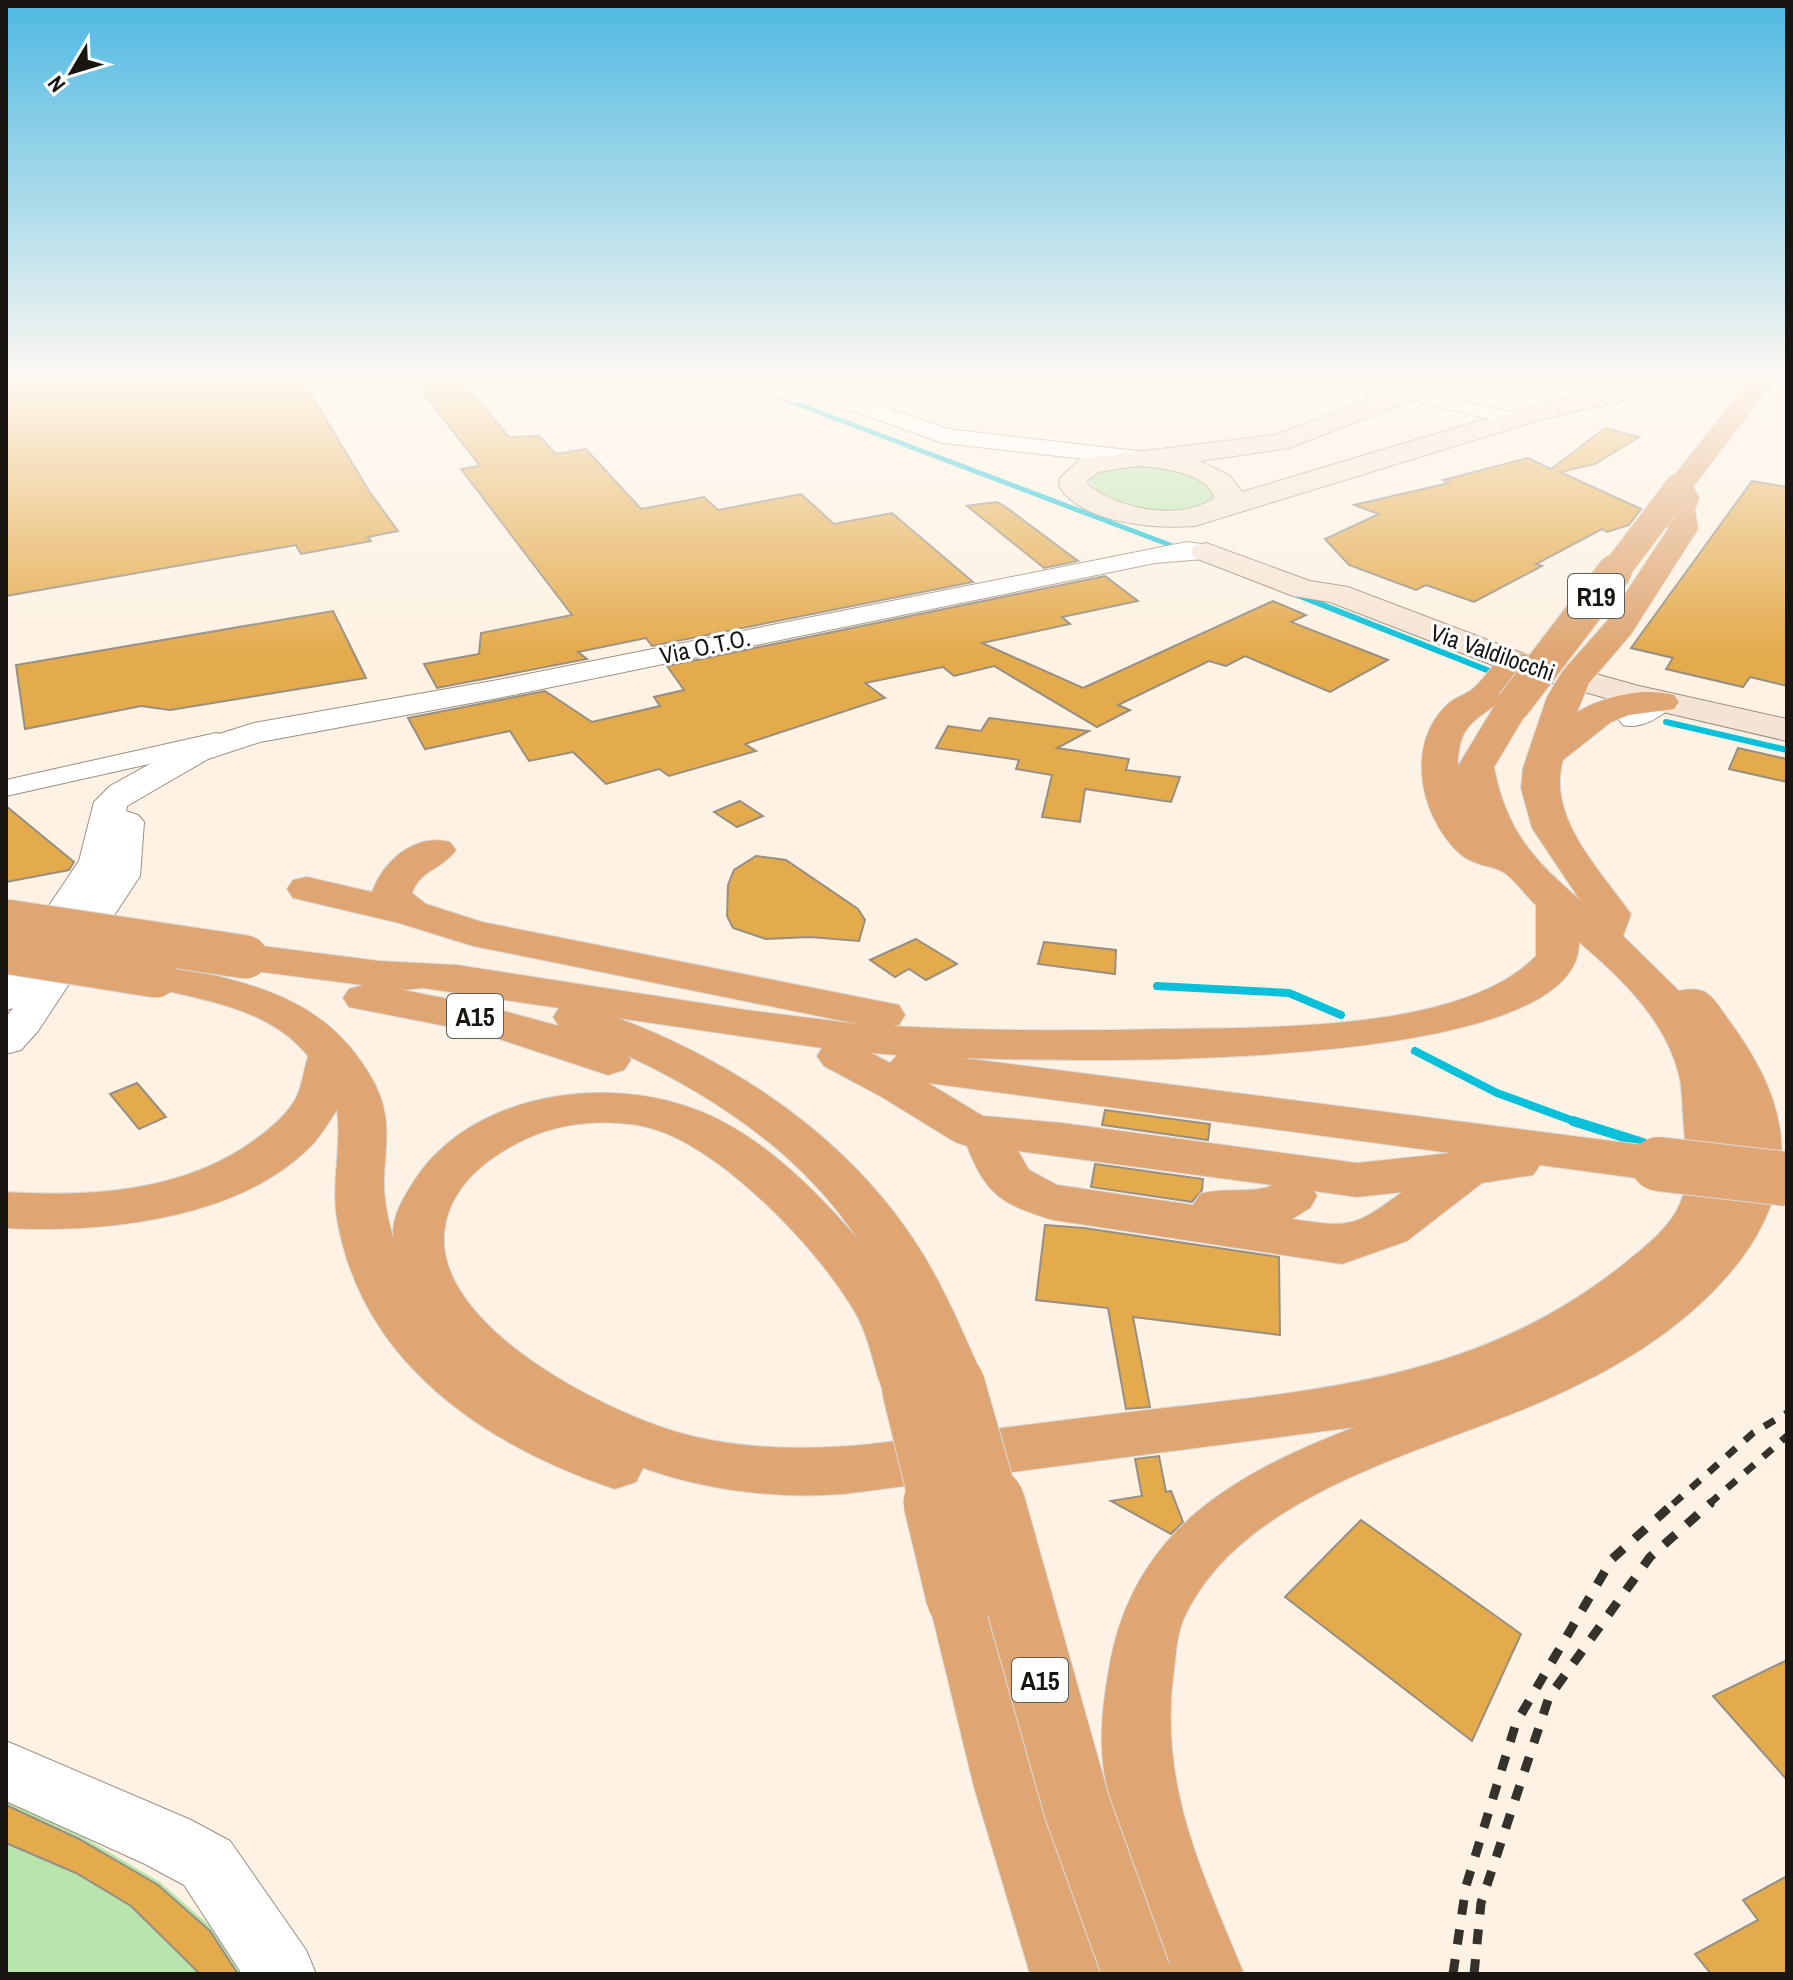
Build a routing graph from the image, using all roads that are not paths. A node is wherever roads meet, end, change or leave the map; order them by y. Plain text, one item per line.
1 (1041, 468) edge
2 (1086, 468) edge
3 (1191, 468) edge
4 (1373, 468) edge
5 (1694, 468) edge
6 (1679, 487) junction
7 (1074, 488) junction
8 (1191, 529) junction
9 (1515, 662) junction
10 (1574, 679) junction
11 (1646, 711) junction
12 (1787, 730) edge
13 (1547, 755) junction
14 (117, 783) junction
15 (6, 788) edge
16 (436, 850) dead end
17 (1520, 864) junction
18 (307, 889) dead end
19 (1557, 902) junction
20 (411, 913) junction
21 (6, 921) edge
22 (1615, 950) junction
23 (6, 952) edge
24 (382, 973) junction
25 (240, 977) junction
26 (6, 998) edge
27 (648, 1009) junction
28 (6, 1041) edge
29 (1100, 1045) junction
30 (332, 1054) junction
31 (840, 1056) junction
32 (970, 1129) junction
33 (1582, 1155) junction
34 (1468, 1168) junction
35 (1406, 1175) junction
36 (1787, 1179) edge
37 (1357, 1180) junction
38 (6, 1210) edge
39 (892, 1331) junction
40 (1444, 1384) junction
41 (933, 1386) junction
42 (6, 1770) edge
43 (282, 1974) edge
44 (1067, 1974) edge
45 (1137, 1974) edge
46 (1207, 1974) edge

1 - 7 street
2 - 7 main road
3 - 8 main road
4 - 8 main road
5 - 6 highway, R19
6 - 10 highway
6 - 17 highway, R19, bridge
7 - 8 main road
8 - 9 main road, Via Valdilocchi
8 - 14 street, Via O.T.O.
9 - 10 main road, Via Valdilocchi
9 - 17 highway
10 - 11 main road, Via Valdilocchi
10 - 13 highway
11 - 12 main road, Via Valdilocchi
11 - 13 highway
13 - 22 highway
14 - 15 street
14 - 26 street
14 - 28 street
16 - 20 highway
17 - 19 highway, R19
18 - 20 highway
19 - 22 highway
19 - 29 highway
20 - 29 highway
21 - 25 highway, A15 / A15, bridge
22 - 40 highway
22 - 46 highway
23 - 25 highway, bridge
24 - 25 highway, A15 / A15
24 - 27 highway
24 - 41 highway, A15 / A15
25 - 30 highway
25 - 39 highway, A15 / A15
27 - 29 highway
27 - 31 highway
30 - 38 highway
30 - 40 highway
31 - 32 highway
31 - 33 highway
32 - 34 highway
32 - 35 highway
32 - 37 highway
32 - 37 highway
33 - 34 highway
33 - 36 highway, bridge
34 - 35 highway
35 - 37 highway
39 - 40 highway
39 - 41 highway, A15
41 - 44 highway, A15 / A15, bridge
41 - 45 highway, A15 / A15, bridge
42 - 43 street

